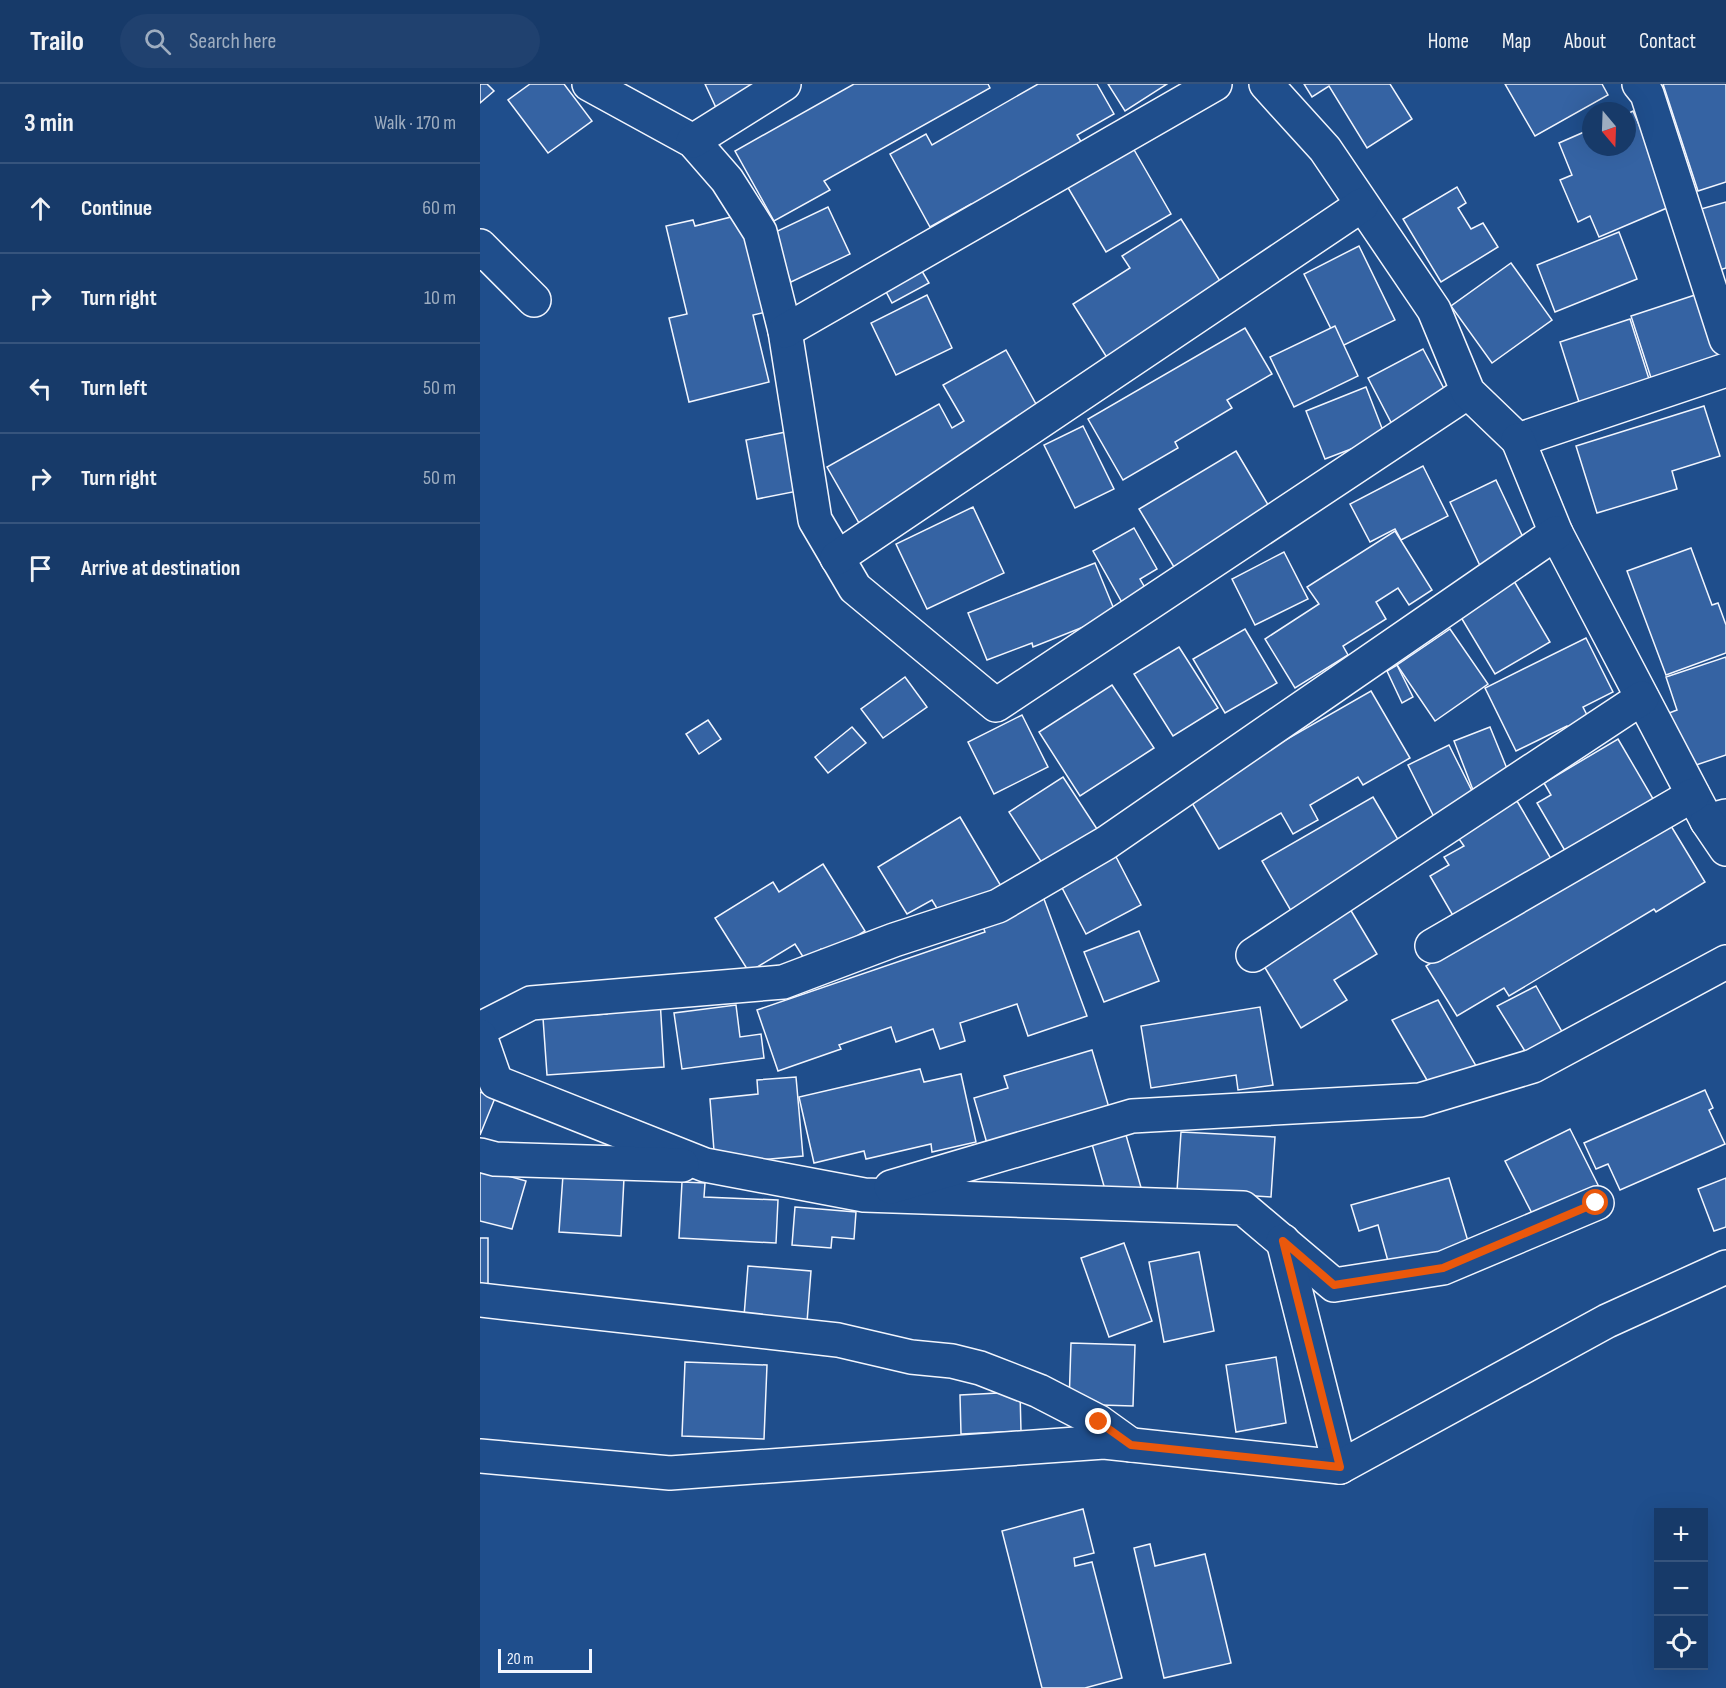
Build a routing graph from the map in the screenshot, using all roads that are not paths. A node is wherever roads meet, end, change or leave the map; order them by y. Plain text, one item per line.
1 (589, 84) edge
2 (784, 84) edge
3 (1215, 84) edge
4 (1266, 84) edge
5 (1639, 84) edge
6 (693, 141) junction
7 (1362, 205) junction
8 (480, 246) edge
9 (534, 300) dead end
10 (785, 331) junction
11 (1726, 339) edge
12 (1726, 370) edge
13 (1468, 392) junction
14 (1518, 440) junction
15 (1556, 533) junction
16 (837, 558) junction
17 (1642, 698) junction
18 (1709, 811) edge
19 (1726, 849) edge
20 (1432, 946) dead end
21 (1253, 955) dead end
22 (1726, 962) edge
23 (480, 1029) edge
24 (480, 1036) edge
25 (480, 1155) edge
26 (705, 1165) junction
27 (864, 1195) junction
28 (1596, 1203) dead end
29 (1283, 1241) junction
30 (1726, 1267) edge
31 (480, 1300) edge
32 (1131, 1445) junction
33 (480, 1456) edge
34 (1340, 1467) junction

1 - 6 street
2 - 6 street
3 - 10 street
4 - 7 street
5 - 11 street
6 - 10 street
7 - 13 street
7 - 16 street
8 - 9 street
10 - 16 street
12 - 14 street
13 - 14 street
13 - 16 street
14 - 15 street
15 - 17 street
15 - 23 street
17 - 18 street
17 - 21 street
18 - 19 street
18 - 20 street
22 - 27 street
24 - 26 street
25 - 26 street
26 - 27 street
27 - 29 street
28 - 29 street
29 - 34 street
30 - 34 street
31 - 32 street
32 - 33 street
32 - 34 street

